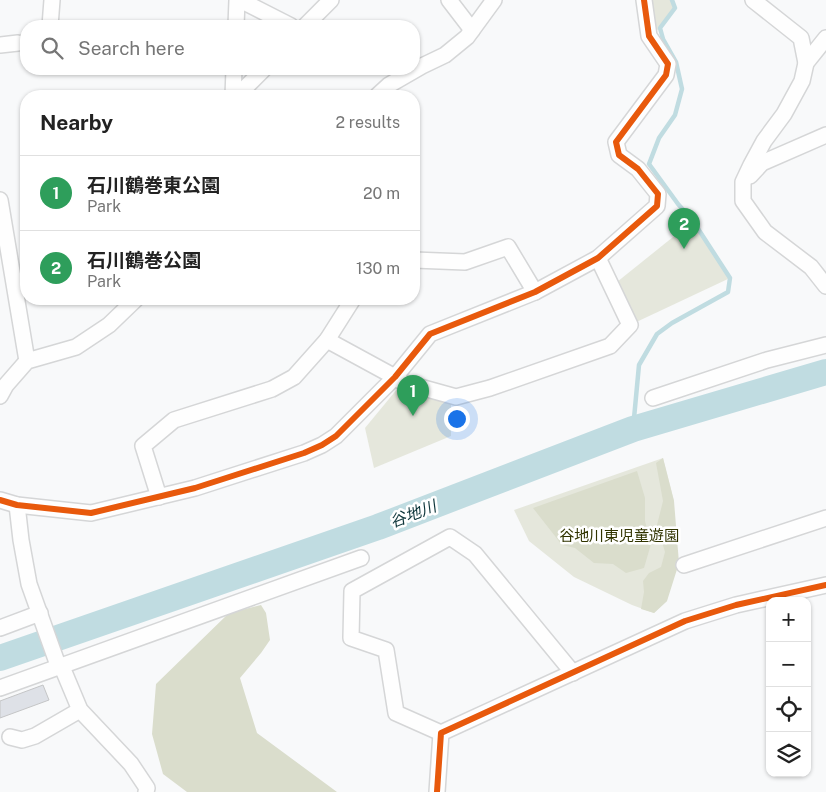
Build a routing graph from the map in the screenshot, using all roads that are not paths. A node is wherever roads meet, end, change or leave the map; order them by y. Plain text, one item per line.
1 (52, 0) edge
2 (239, 0) edge
3 (332, 0) edge
4 (448, 0) edge
5 (494, 0) edge
6 (644, 0) edge
7 (754, 0) edge
8 (50, 20) edge
9 (237, 20) edge
10 (279, 20) edge
11 (311, 20) edge
12 (472, 30) junction
13 (826, 38) edge
14 (18, 43) dead end
15 (0, 45) edge
16 (806, 63) junction
17 (420, 68) edge
18 (234, 75) edge
19 (258, 75) edge
20 (408, 75) edge
21 (233, 90) edge
22 (243, 90) edge
23 (384, 90) edge
24 (826, 135) edge
25 (743, 182) junction
26 (0, 200) edge
27 (598, 258) junction
28 (420, 260) edge
29 (826, 286) edge
30 (535, 292) junction
31 (130, 305) edge
32 (349, 305) edge
33 (327, 340) junction
34 (826, 345) edge
35 (27, 361) junction
36 (395, 377) junction
37 (0, 396) edge
38 (653, 398) dead end
39 (159, 497) junction
40 (0, 500) edge
41 (17, 504) junction
42 (826, 518) edge
43 (361, 558) dead end
44 (684, 565) dead end
45 (826, 585) edge
46 (41, 614) junction
47 (0, 628) edge
48 (60, 665) junction
49 (573, 673) junction
50 (0, 688) edge
51 (80, 710) junction
52 (441, 733) junction
53 (10, 737) dead end
54 (148, 791) edge
55 (437, 792) edge

1 - 8 street
2 - 9 street
2 - 10 street
3 - 11 street
4 - 12 street
5 - 12 street
6 - 27 street
7 - 16 street
12 - 17 street
13 - 16 street
14 - 15 street
16 - 25 street
18 - 21 street
19 - 22 street
20 - 23 street
24 - 25 street
25 - 29 street
26 - 35 street
27 - 30 street
27 - 36 street
28 - 30 street
30 - 36 street
31 - 35 street
32 - 33 street
33 - 36 street
33 - 39 street
34 - 38 street
35 - 37 street
36 - 39 street
39 - 41 street
40 - 41 street
41 - 46 street
42 - 44 street
43 - 48 street
45 - 49 street
46 - 47 street
46 - 48 street
48 - 50 street
48 - 51 street
49 - 52 street
49 - 52 street
51 - 53 street
51 - 54 street
52 - 55 street

